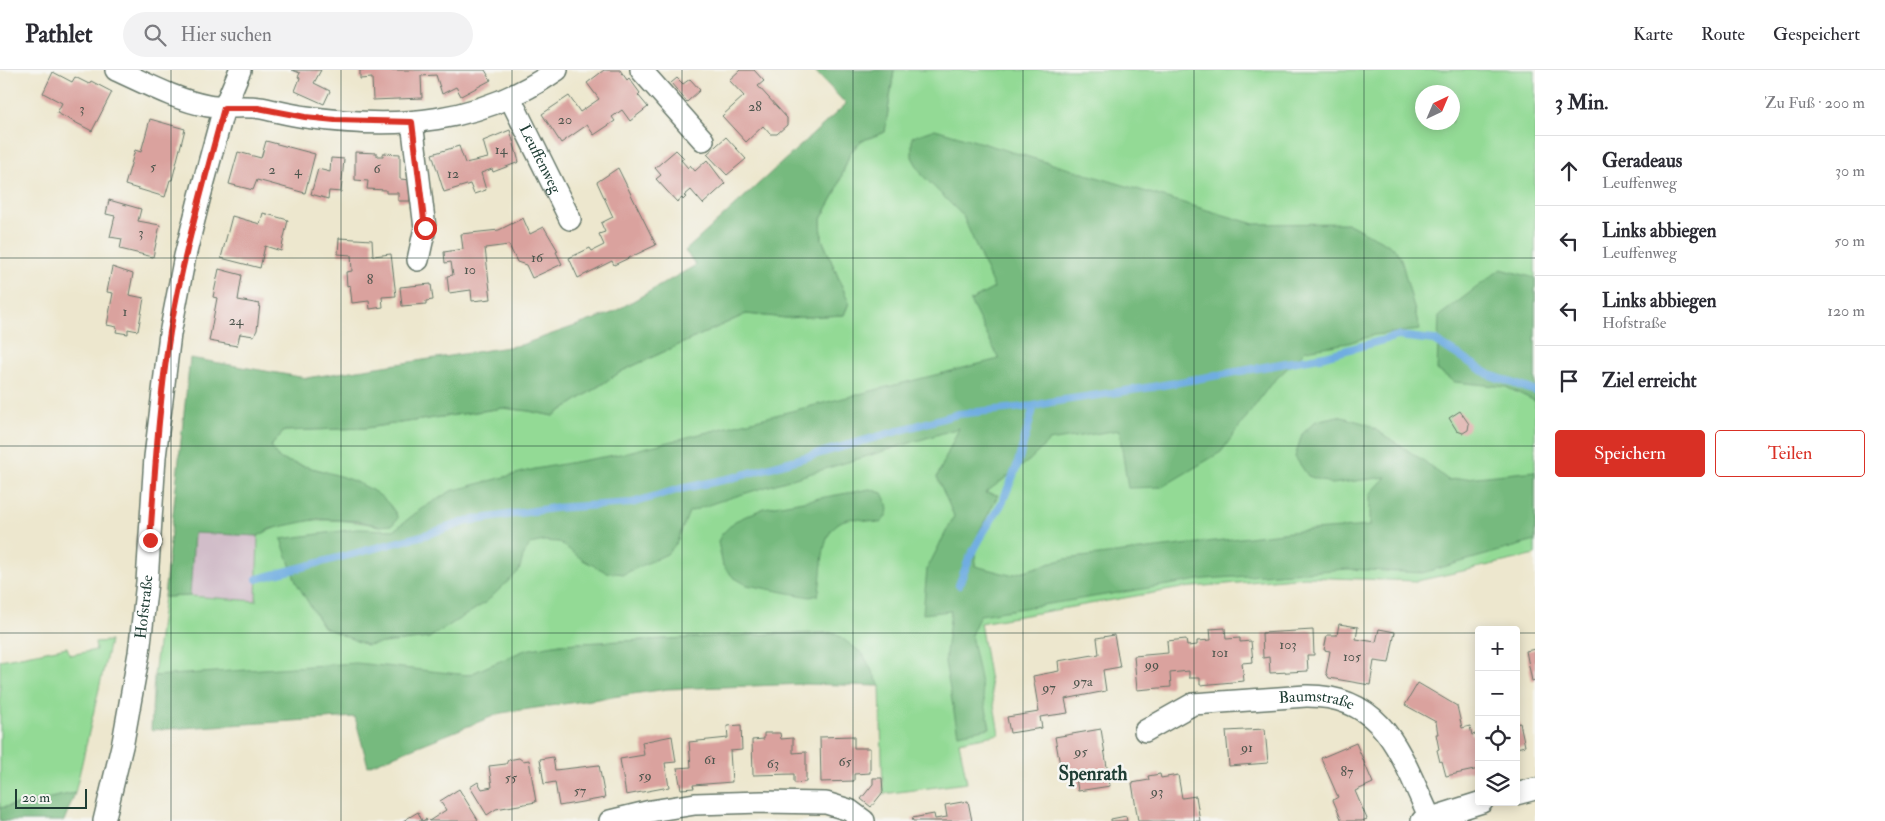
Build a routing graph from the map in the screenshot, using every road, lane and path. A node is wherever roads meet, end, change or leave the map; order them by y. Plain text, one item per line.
1 (116, 70) edge
2 (240, 70) edge
3 (557, 70) edge
4 (642, 70) edge
5 (510, 98) junction
6 (224, 108) junction
7 (412, 122) junction
8 (704, 140) dead end
9 (570, 219) dead end
10 (418, 260) dead end
11 (1145, 731) dead end
12 (1535, 789) edge
13 (1520, 793) edge
14 (1475, 804) edge
15 (1426, 819) edge
16 (104, 821) edge
17 (610, 821) edge
18 (864, 821) edge

1 - 6 street
2 - 6 street, Hofstraße
3 - 5 street
4 - 8 street
5 - 7 street
5 - 9 street, Leuffenweg
6 - 7 street
6 - 16 street, Hofstraße
7 - 10 street
11 - 15 street, Baumstraße
12 - 13 street
14 - 15 street, Baumstraße
17 - 18 street

